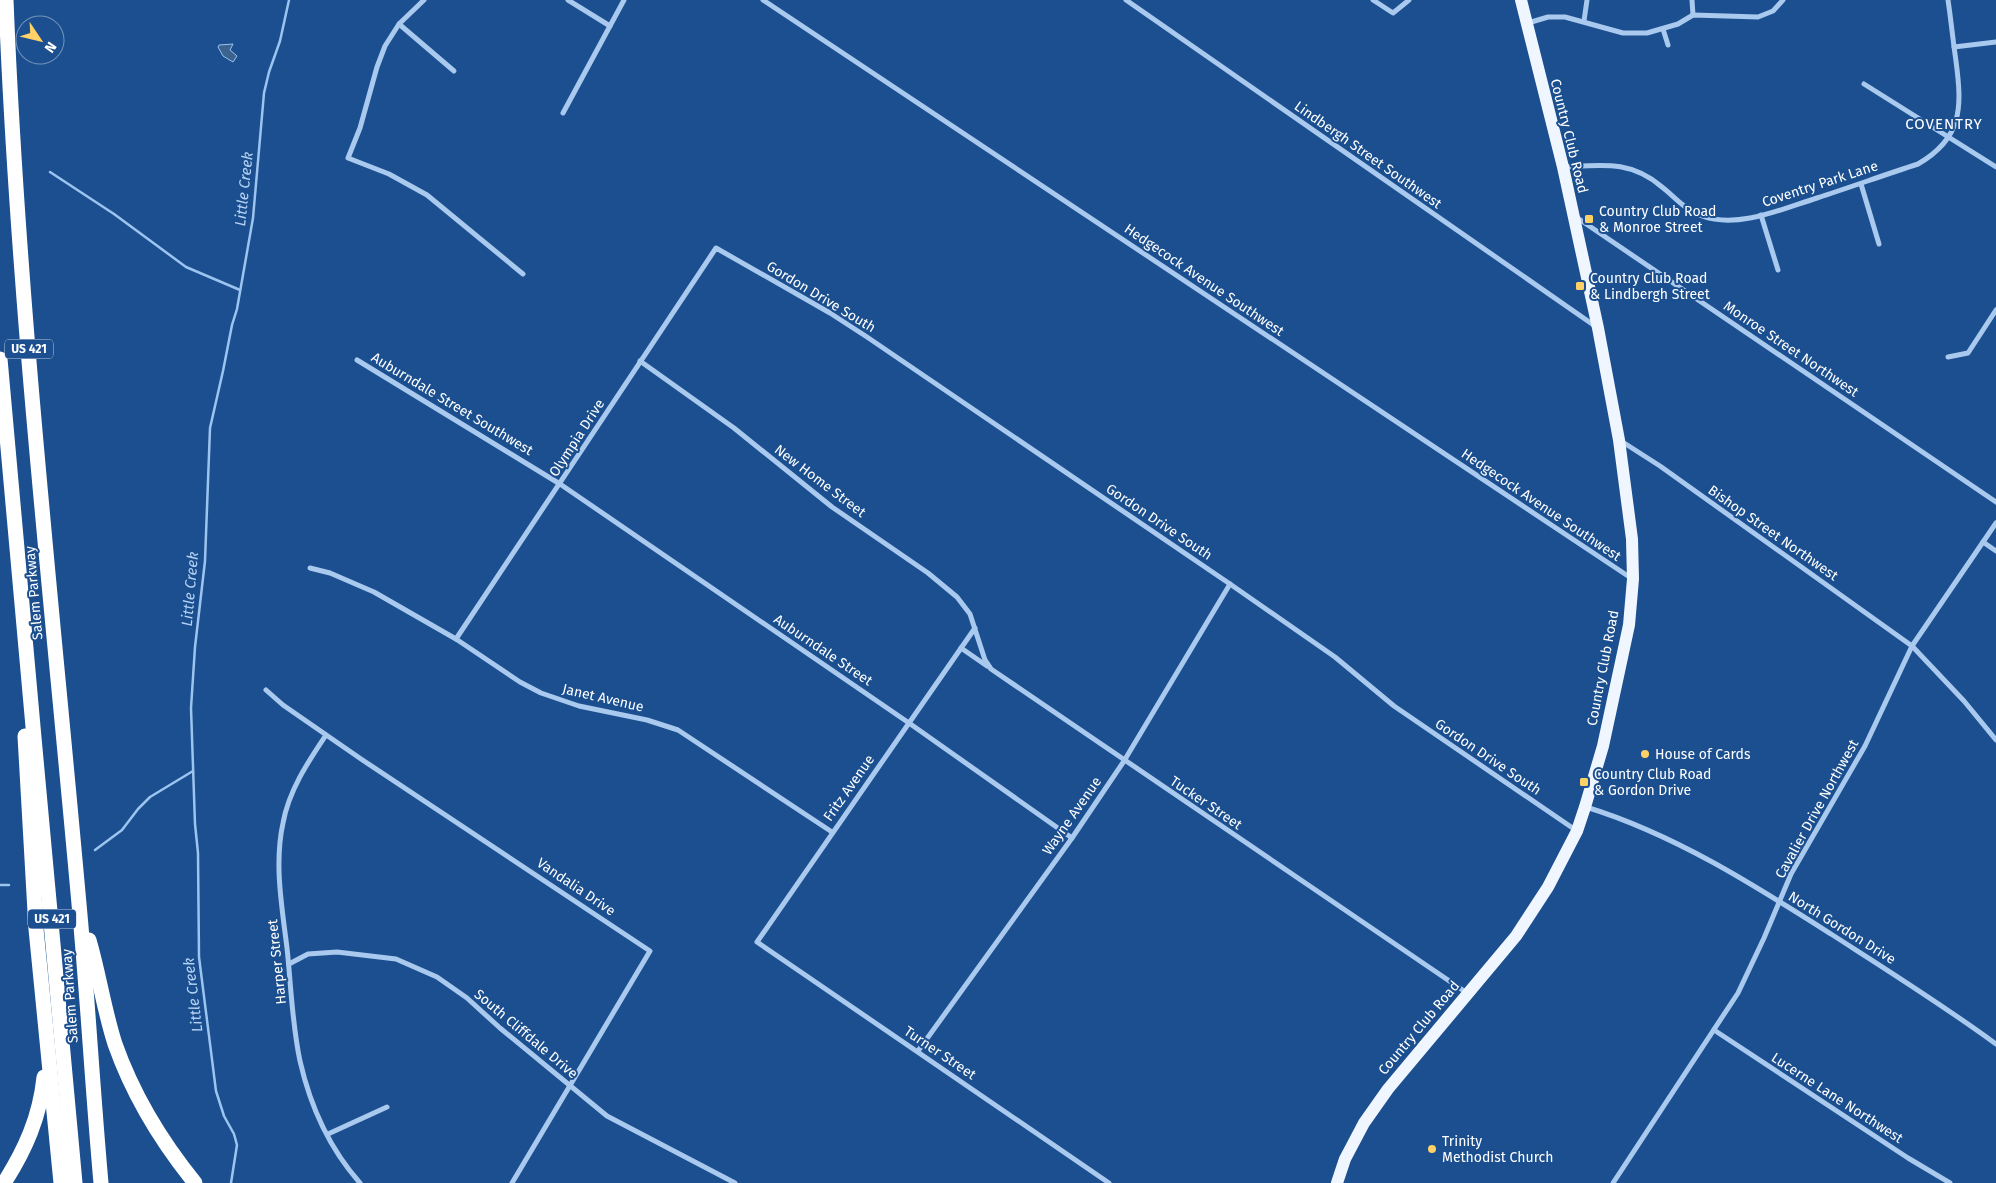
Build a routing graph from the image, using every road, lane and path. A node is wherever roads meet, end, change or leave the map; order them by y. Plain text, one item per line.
1 (6, 0) edge
2 (424, 0) edge
3 (568, 0) edge
4 (624, 0) edge
5 (763, 0) edge
6 (1126, 0) edge
7 (1374, 0) edge
8 (1408, 0) edge
9 (1521, 0) edge
10 (1588, 0) edge
11 (1692, 0) edge
12 (1783, 0) edge
13 (1948, 0) edge
14 (1693, 15) junction
15 (1584, 21) junction
16 (399, 24) junction
17 (1526, 24) junction
18 (610, 26) junction
19 (1663, 29) junction
20 (1996, 42) edge
21 (1668, 44) dead end
22 (1954, 48) junction
23 (454, 71) dead end
24 (1864, 84) dead end
25 (563, 113) dead end
26 (1949, 137) junction
27 (1563, 167) junction
28 (1996, 167) edge
29 (1861, 184) junction
30 (1761, 215) junction
31 (1573, 216) junction
32 (1879, 244) dead end
33 (716, 248) joint
34 (1778, 270) dead end
35 (523, 274) dead end
36 (1996, 310) edge
37 (1598, 328) junction
38 (1948, 357) dead end
39 (0, 360) edge
40 (357, 360) dead end
41 (640, 361) junction
42 (1619, 440) junction
43 (560, 484) junction
44 (1996, 502) edge
45 (1996, 523) edge
46 (1983, 542) junction
47 (1996, 551) edge
48 (310, 568) dead end
49 (1633, 579) junction
50 (1230, 584) junction
51 (975, 628) junction
52 (456, 638) junction
53 (1912, 646) junction
54 (961, 648) junction
55 (26, 654) junction
56 (990, 669) junction
57 (266, 690) dead end
58 (909, 723) junction
59 (326, 735) junction
60 (1996, 740) edge
61 (1124, 761) junction
62 (1585, 807) junction
63 (1578, 831) junction
64 (832, 832) junction
65 (1072, 838) junction
66 (1780, 902) junction
67 (80, 916) junction
68 (757, 942) joint
69 (289, 964) junction
70 (1467, 993) junction
71 (1714, 1030) junction
72 (1996, 1044) edge
73 (46, 1051) junction
74 (918, 1051) junction
75 (569, 1085) junction
76 (387, 1107) dead end
77 (328, 1134) junction
78 (4, 1183) edge
79 (60, 1183) edge
80 (75, 1183) edge
81 (100, 1183) edge
82 (195, 1183) edge
83 (360, 1183) edge
84 (512, 1183) edge
85 (735, 1183) edge
86 (1109, 1183) edge
87 (1337, 1183) edge
88 (1613, 1183) edge
89 (1950, 1183) edge

1 - 67 highway, Salem Parkway / US 421
2 - 16 street
3 - 18 street
4 - 18 street
5 - 49 street, Hedgecock Avenue Southwest
6 - 37 street, Lindbergh Street Southwest
7 - 8 street
9 - 17 main road, Country Club Road
10 - 15 street
11 - 14 street
12 - 14 street
13 - 22 street, Coventry Park Lane
14 - 19 street
15 - 17 street
15 - 19 street
16 - 23 street
16 - 35 street
17 - 27 main road, Country Club Road
18 - 25 street
19 - 21 street
20 - 22 street
22 - 26 street, Coventry Park Lane
24 - 26 street
26 - 28 street
26 - 29 street, Coventry Park Lane
27 - 30 street, Coventry Park Lane
27 - 31 main road, Country Club Road
29 - 30 street, Coventry Park Lane
29 - 32 street
30 - 34 street
31 - 37 main road, Country Club Road
31 - 44 street, Monroe Street Northwest
33 - 41 street, Olympia Drive
33 - 50 street, Gordon Drive South
36 - 38 street
37 - 42 main road, Country Club Road
39 - 55 highway, Salem Parkway / US 421
40 - 43 street, Auburndale Street Southwest
41 - 43 street, Olympia Drive
41 - 51 street, New Home Street
42 - 49 main road, Country Club Road
42 - 53 street, Bishop Street Northwest
43 - 52 street, Olympia Drive
43 - 58 street, Auburndale Street
45 - 46 street, Cavalier Drive Northwest
46 - 47 street
46 - 53 street, Cavalier Drive Northwest
48 - 52 street, Janet Avenue
49 - 62 main road, Country Club Road
50 - 61 street, Wayne Avenue
50 - 63 street, Gordon Drive South
51 - 54 street
51 - 56 street
52 - 64 street, Janet Avenue
53 - 60 street, Bishop Street Northwest
53 - 66 street, Cavalier Drive Northwest
54 - 56 street, Tucker Street
54 - 58 street, Fritz Avenue
55 - 73 highway
55 - 80 highway, Salem Parkway / US 421
56 - 61 street, Tucker Street
57 - 59 street, Vandalia Drive
58 - 64 street, Fritz Avenue
58 - 65 street, Auburndale Street
59 - 69 street, Harper Street
59 - 75 street, Vandalia Drive
61 - 65 street, Wayne Avenue
61 - 70 street, Tucker Street
62 - 63 main road, Country Club Road
62 - 66 street, North Gordon Drive
63 - 70 main road, Country Club Road
64 - 68 street, Fritz Avenue
65 - 74 street, Wayne Avenue
66 - 71 street, Cavalier Drive Northwest
66 - 72 street, North Gordon Drive
67 - 81 highway, Salem Parkway / US 421
67 - 82 highway
68 - 74 street, Turner Street
69 - 75 street, South Cliffdale Drive
69 - 77 street, Harper Street
70 - 87 main road, Country Club Road
71 - 88 street, Cavalier Drive Northwest
71 - 89 street, Lucerne Lane Northwest
73 - 78 highway
73 - 79 highway
74 - 86 street, Turner Street
75 - 84 street, Vandalia Drive
75 - 85 street, South Cliffdale Drive
76 - 77 street
77 - 83 street, Harper Street

